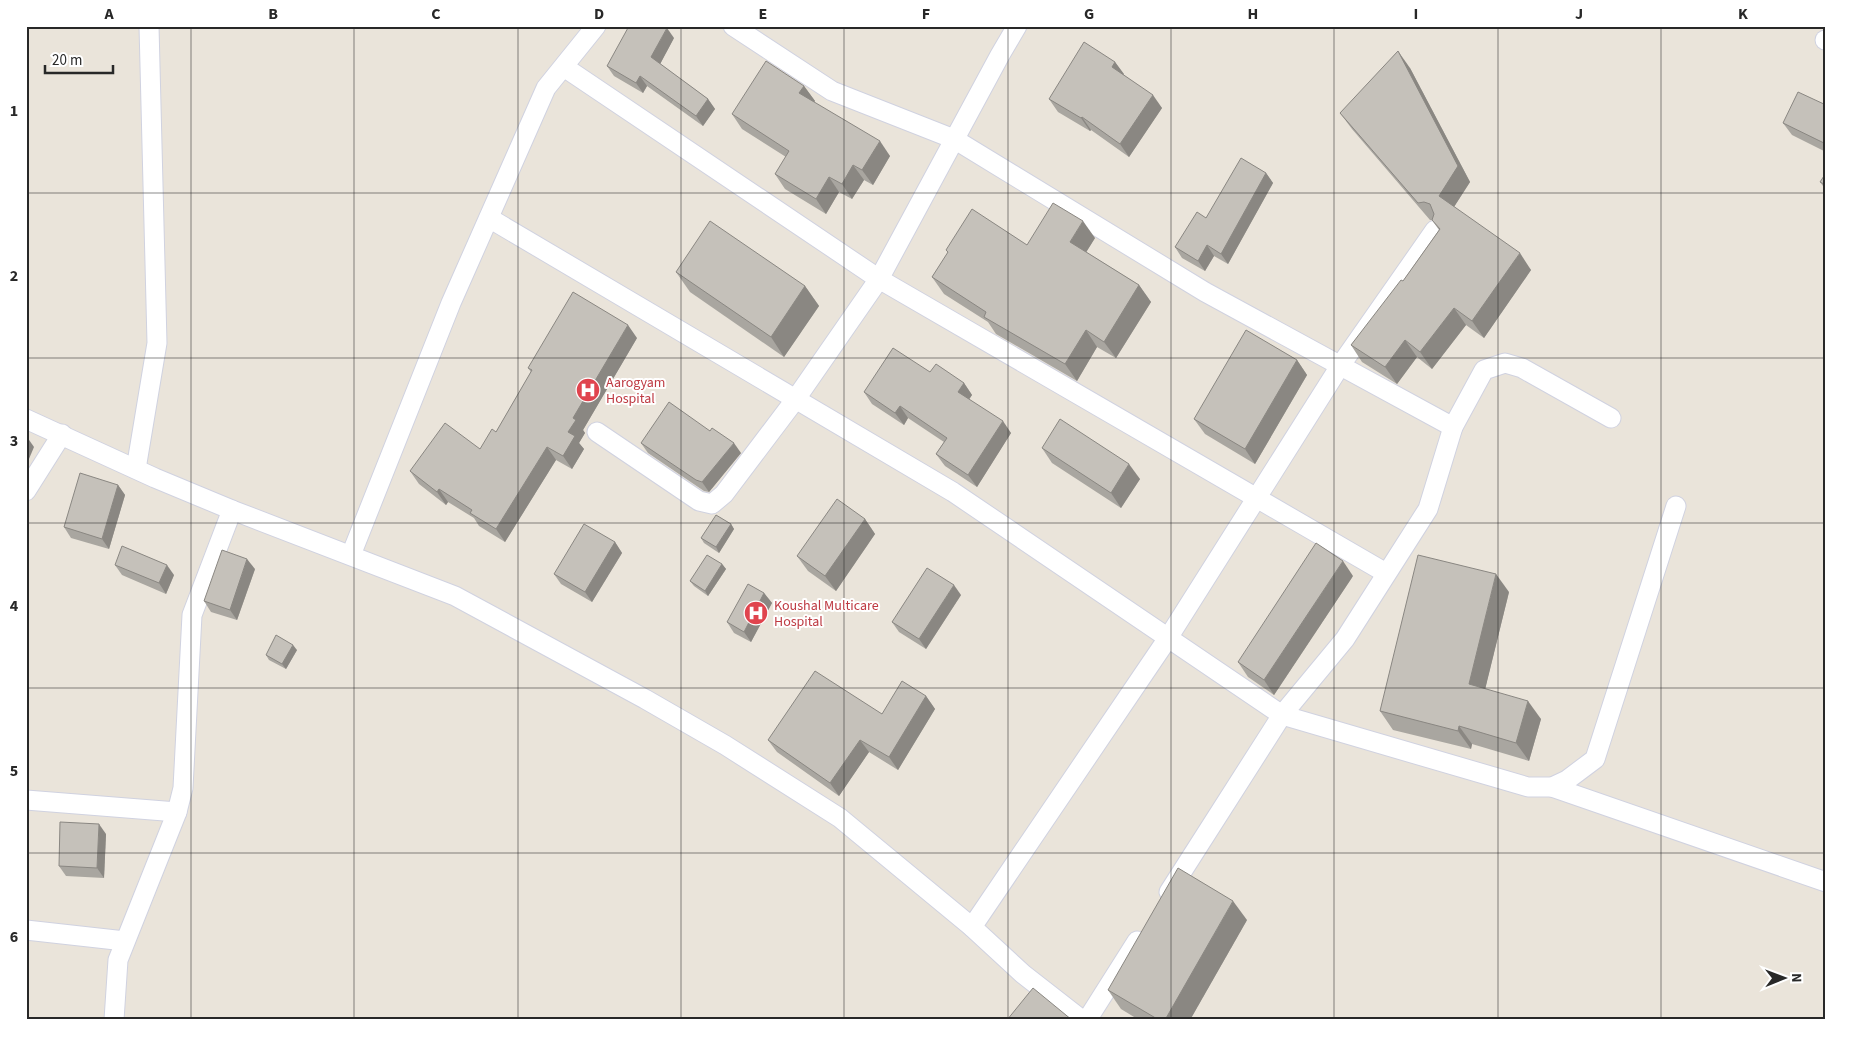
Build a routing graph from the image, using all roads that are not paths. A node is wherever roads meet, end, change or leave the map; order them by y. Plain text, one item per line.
1 (149, 26) edge
2 (596, 26) edge
3 (733, 26) edge
4 (1017, 26) edge
5 (564, 67) junction
6 (954, 139) junction
7 (489, 218) junction
8 (1435, 230) edge
9 (879, 279) junction
10 (1340, 366) junction
11 (796, 400) junction
12 (1611, 418) dead end
13 (26, 419) edge
14 (1453, 427) junction
15 (597, 432) dead end
16 (62, 434) junction
17 (136, 469) junction
18 (26, 491) edge
19 (1256, 497) junction
20 (1676, 506) dead end
21 (232, 510) junction
22 (351, 555) junction
23 (1386, 573) junction
24 (1168, 638) junction
25 (1282, 716) junction
26 (1552, 787) junction
27 (26, 800) edge
28 (177, 812) junction
29 (1826, 882) edge
30 (1161, 905) edge
31 (972, 927) junction
32 (1145, 929) edge
33 (26, 930) edge
34 (125, 941) junction
35 (114, 1020) edge
36 (1082, 1020) edge
37 (1087, 1020) edge

1 - 17 street
2 - 5 street
3 - 6 street
4 - 6 street
5 - 7 street
5 - 9 street
6 - 9 street
6 - 10 street
7 - 11 street
7 - 22 street
8 - 10 street
9 - 11 street
9 - 19 street
10 - 14 street
10 - 19 street
11 - 15 street
11 - 24 street
12 - 14 street
13 - 16 street
14 - 23 street
16 - 17 street
16 - 18 street
17 - 21 street
19 - 23 street
19 - 24 street
20 - 26 street
21 - 22 street
21 - 28 street
22 - 31 street
23 - 25 street
24 - 25 street
24 - 31 street
25 - 26 street
25 - 30 street
26 - 29 street
27 - 28 street
28 - 34 street
31 - 36 street
32 - 37 street
33 - 34 street
34 - 35 street

